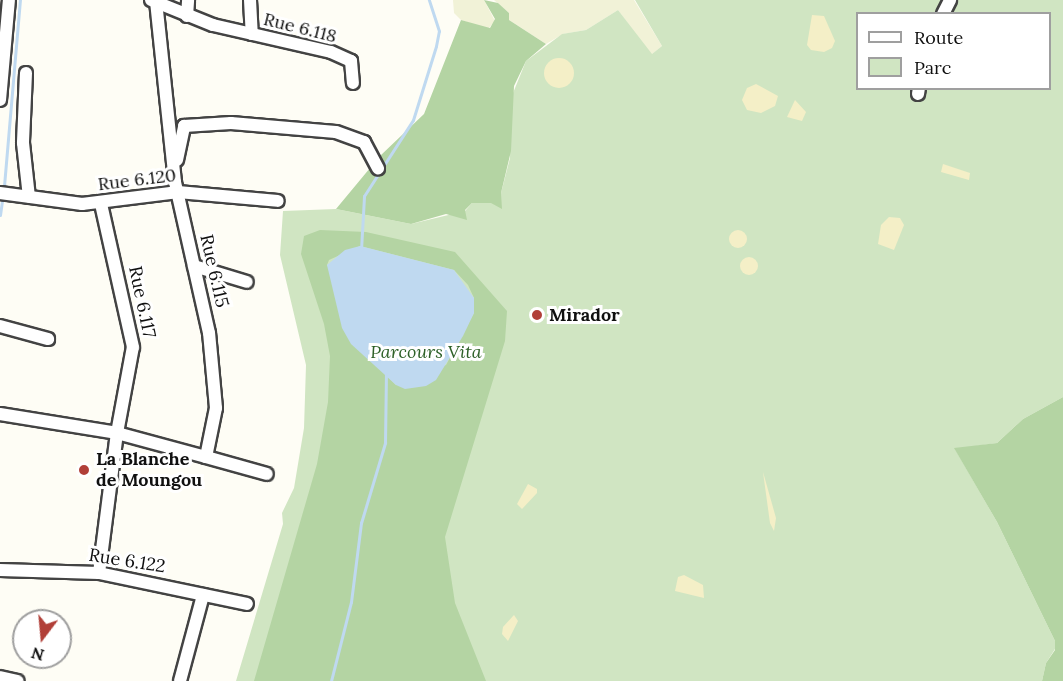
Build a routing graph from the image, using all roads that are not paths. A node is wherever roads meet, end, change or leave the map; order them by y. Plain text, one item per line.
1 (9, 0) edge
2 (188, 0) edge
3 (250, 0) edge
4 (153, 1) edge
5 (187, 16) junction
6 (252, 34) junction
7 (26, 73) dead end
8 (353, 83) dead end
9 (0, 100) edge
10 (176, 167) junction
11 (378, 168) dead end
12 (177, 192) junction
13 (0, 193) edge
14 (28, 197) junction
15 (278, 201) dead end
16 (101, 204) junction
17 (194, 266) junction
18 (247, 282) dead end
19 (0, 326) edge
20 (48, 339) dead end
21 (0, 414) edge
22 (117, 433) junction
23 (206, 458) junction
24 (267, 474) dead end
25 (0, 570) edge
26 (99, 573) junction
27 (202, 595) junction
28 (247, 604) dead end
29 (0, 677) edge
30 (18, 681) edge
31 (180, 681) edge

1 - 9 street
2 - 5 street
3 - 6 street
4 - 5 street, Rue 6.118
4 - 10 street, Rue 6.115
5 - 6 street, Rue 6.118
6 - 8 street, Rue 6.118
7 - 14 street
10 - 11 street
10 - 12 street, Rue 6.115
12 - 15 street, Rue 6.120
12 - 16 street, Rue 6.120
12 - 17 street, Rue 6.115
13 - 14 street, Rue 6.120
14 - 16 street, Rue 6.120
16 - 22 street, Rue 6.117
17 - 18 street
17 - 23 street, Rue 6.115
19 - 20 street
21 - 22 street
22 - 23 street
22 - 26 street, Rue 6.117
23 - 24 street
25 - 26 street, Rue 6.122
26 - 27 street, Rue 6.122
27 - 28 street, Rue 6.122
27 - 31 street
29 - 30 street

